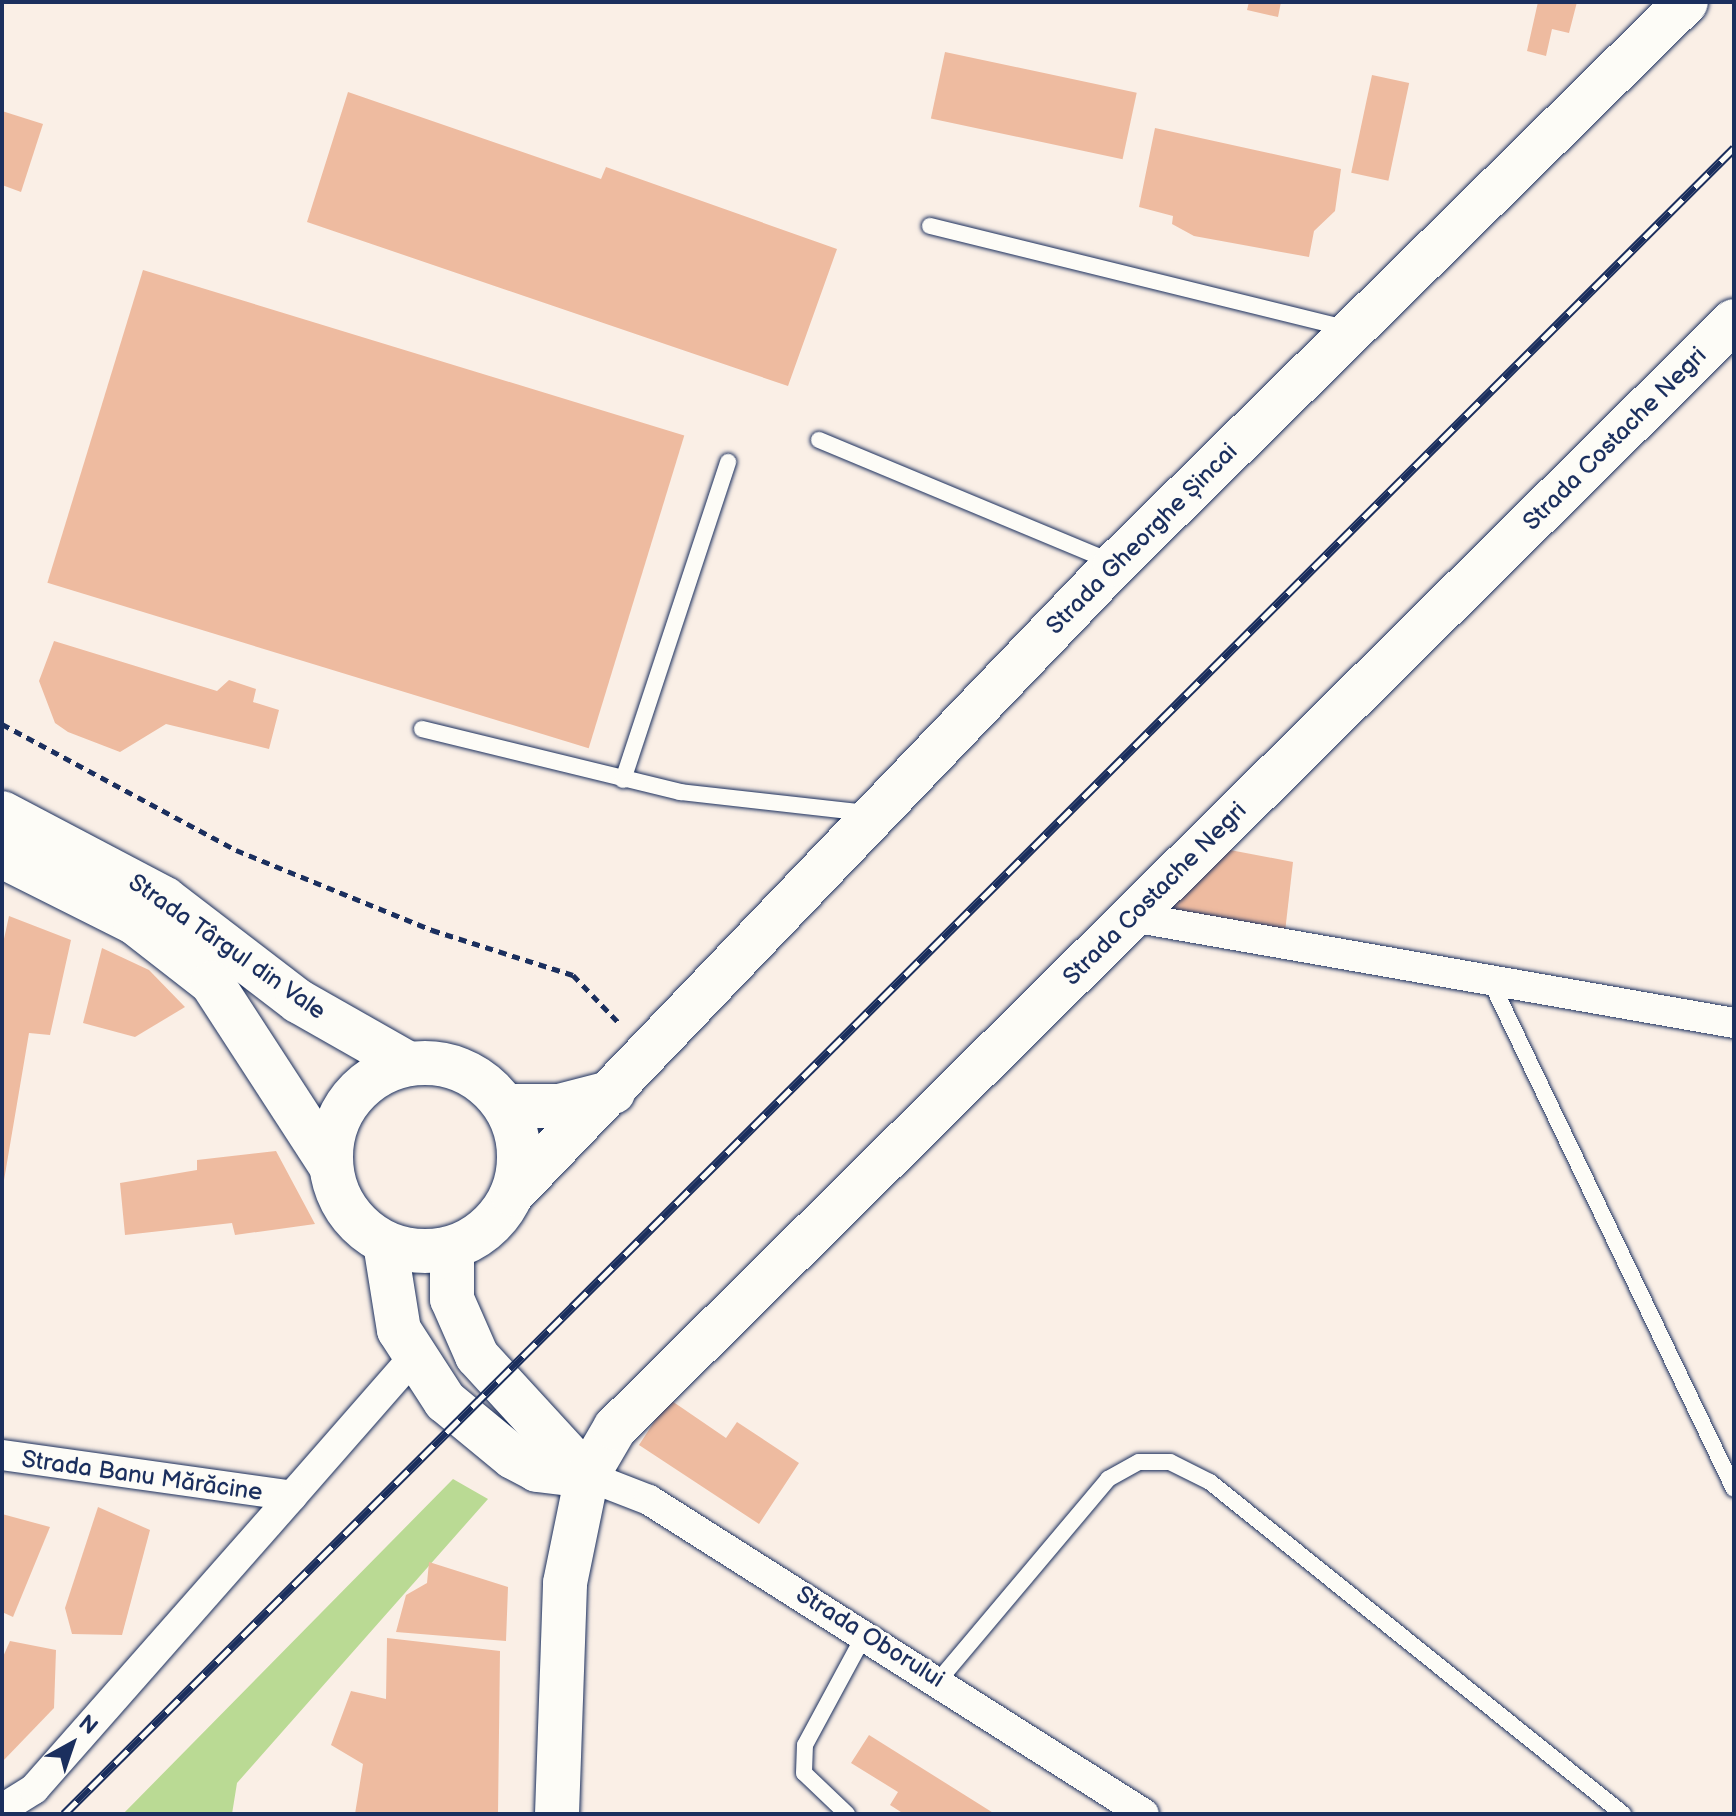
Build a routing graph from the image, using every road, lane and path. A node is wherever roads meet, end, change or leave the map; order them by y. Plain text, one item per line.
1 (1686, 2) edge
2 (930, 226) dead end
3 (1734, 321) edge
4 (1353, 331) junction
5 (819, 440) dead end
6 (728, 462) dead end
7 (1115, 564) junction
8 (2, 724) edge
9 (422, 729) dead end
10 (623, 780) junction
11 (2, 813) edge
12 (872, 813) junction
13 (2, 856) edge
14 (1132, 917) junction
15 (1490, 980) junction
16 (1734, 1023) edge
17 (649, 1054) junction
18 (407, 1063) junction
19 (614, 1092) junction
20 (505, 1106) junction
21 (330, 1165) junction
22 (512, 1194) junction
23 (385, 1243) junction
24 (452, 1248) junction
25 (412, 1359) junction
26 (2, 1455) edge
27 (587, 1476) junction
28 (1734, 1489) edge
29 (292, 1496) junction
30 (865, 1634) junction
31 (939, 1680) junction
32 (2, 1809) edge
33 (557, 1814) edge
34 (847, 1814) edge
35 (1144, 1814) edge
36 (1623, 1814) edge

1 - 4 main road, Strada Gheorghe Șincai
2 - 4 lane
3 - 14 main road, Strada Costache Negri
4 - 7 main road, Strada Gheorghe Șincai
5 - 7 lane
6 - 10 lane
7 - 12 main road, Strada Gheorghe Șincai
8 - 17 path
9 - 10 lane
10 - 12 lane
11 - 18 main road, Strada Târgul din Vale
12 - 17 main road, Strada Gheorghe Șincai
13 - 21 main road, Strada Târgul din Vale
14 - 15 street
14 - 27 main road, Strada Costache Negri
15 - 16 street
15 - 28 lane
17 - 19 main road, Strada Gheorghe Șincai
18 - 20 main road
18 - 21 main road
19 - 20 main road
19 - 22 main road, Strada Gheorghe Șincai
20 - 22 main road
21 - 23 main road
22 - 24 main road
23 - 24 main road
23 - 25 main road
24 - 27 main road
25 - 27 main road
25 - 29 street, Strada Banu Mărăcine
26 - 29 street, Strada Banu Mărăcine
27 - 30 street, Strada Oborului
27 - 33 main road
29 - 32 street
30 - 31 street, Strada Oborului
30 - 34 lane
31 - 35 street, Strada Oborului
31 - 36 lane

